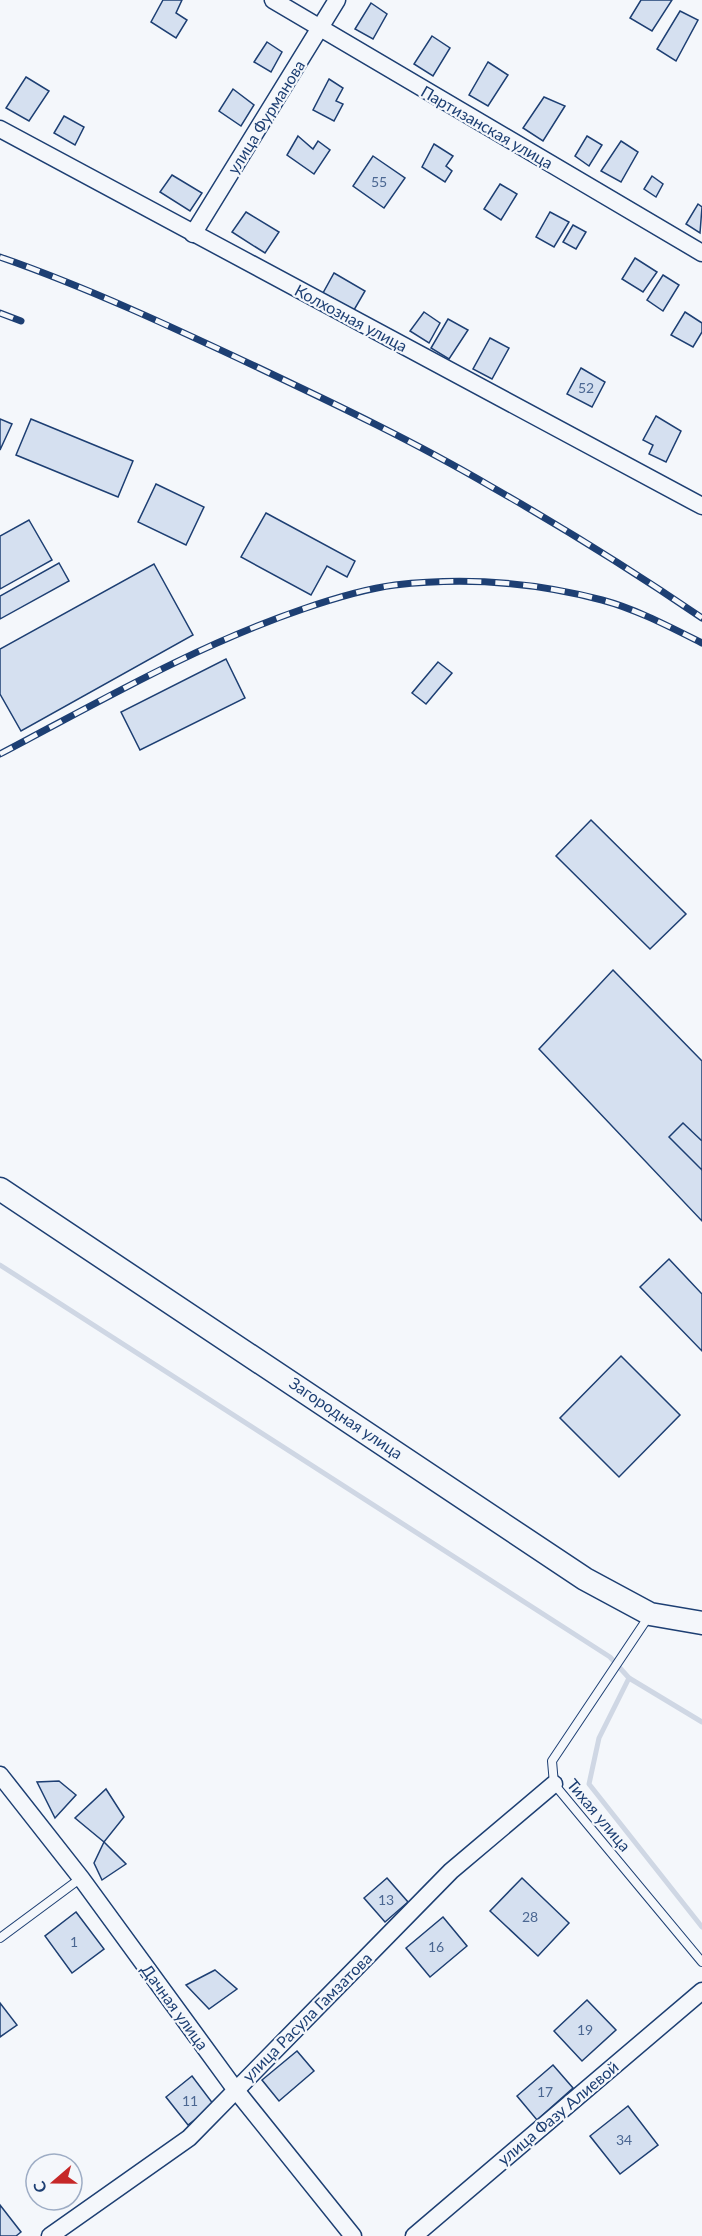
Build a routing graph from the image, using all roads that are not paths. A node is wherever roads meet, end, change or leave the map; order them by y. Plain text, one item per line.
1 (273, 0) edge
2 (337, 0) edge
3 (321, 29) junction
4 (0, 129) edge
5 (193, 234) junction
6 (702, 253) edge
7 (702, 506) edge
8 (0, 1189) edge
9 (650, 1614) junction
10 (702, 1623) edge
11 (0, 1775) edge
12 (554, 1784) junction
13 (81, 1878) junction
14 (0, 1938) edge
15 (702, 1962) edge
16 (702, 1991) edge
17 (235, 2089) junction
18 (50, 2236) edge
19 (353, 2236) edge
20 (414, 2236) edge

1 - 3 street, Партизанская улица
2 - 3 street, улица Фурманова
3 - 5 street, улица Фурманова
3 - 6 street, Партизанская улица
4 - 5 street, Колхозная улица
5 - 7 street, Колхозная улица
8 - 9 main road, Загородная улица
9 - 10 main road, Загородная улица
9 - 12 lane, Тихая улица
11 - 13 street, Дачная улица
12 - 15 lane, Тихая улица
12 - 17 street, улица Расула Гамзатова
13 - 14 lane
13 - 17 street, Дачная улица
16 - 20 street, улица Фазу Алиевой
17 - 18 street, улица Расула Гамзатова
17 - 19 street, Дачная улица

